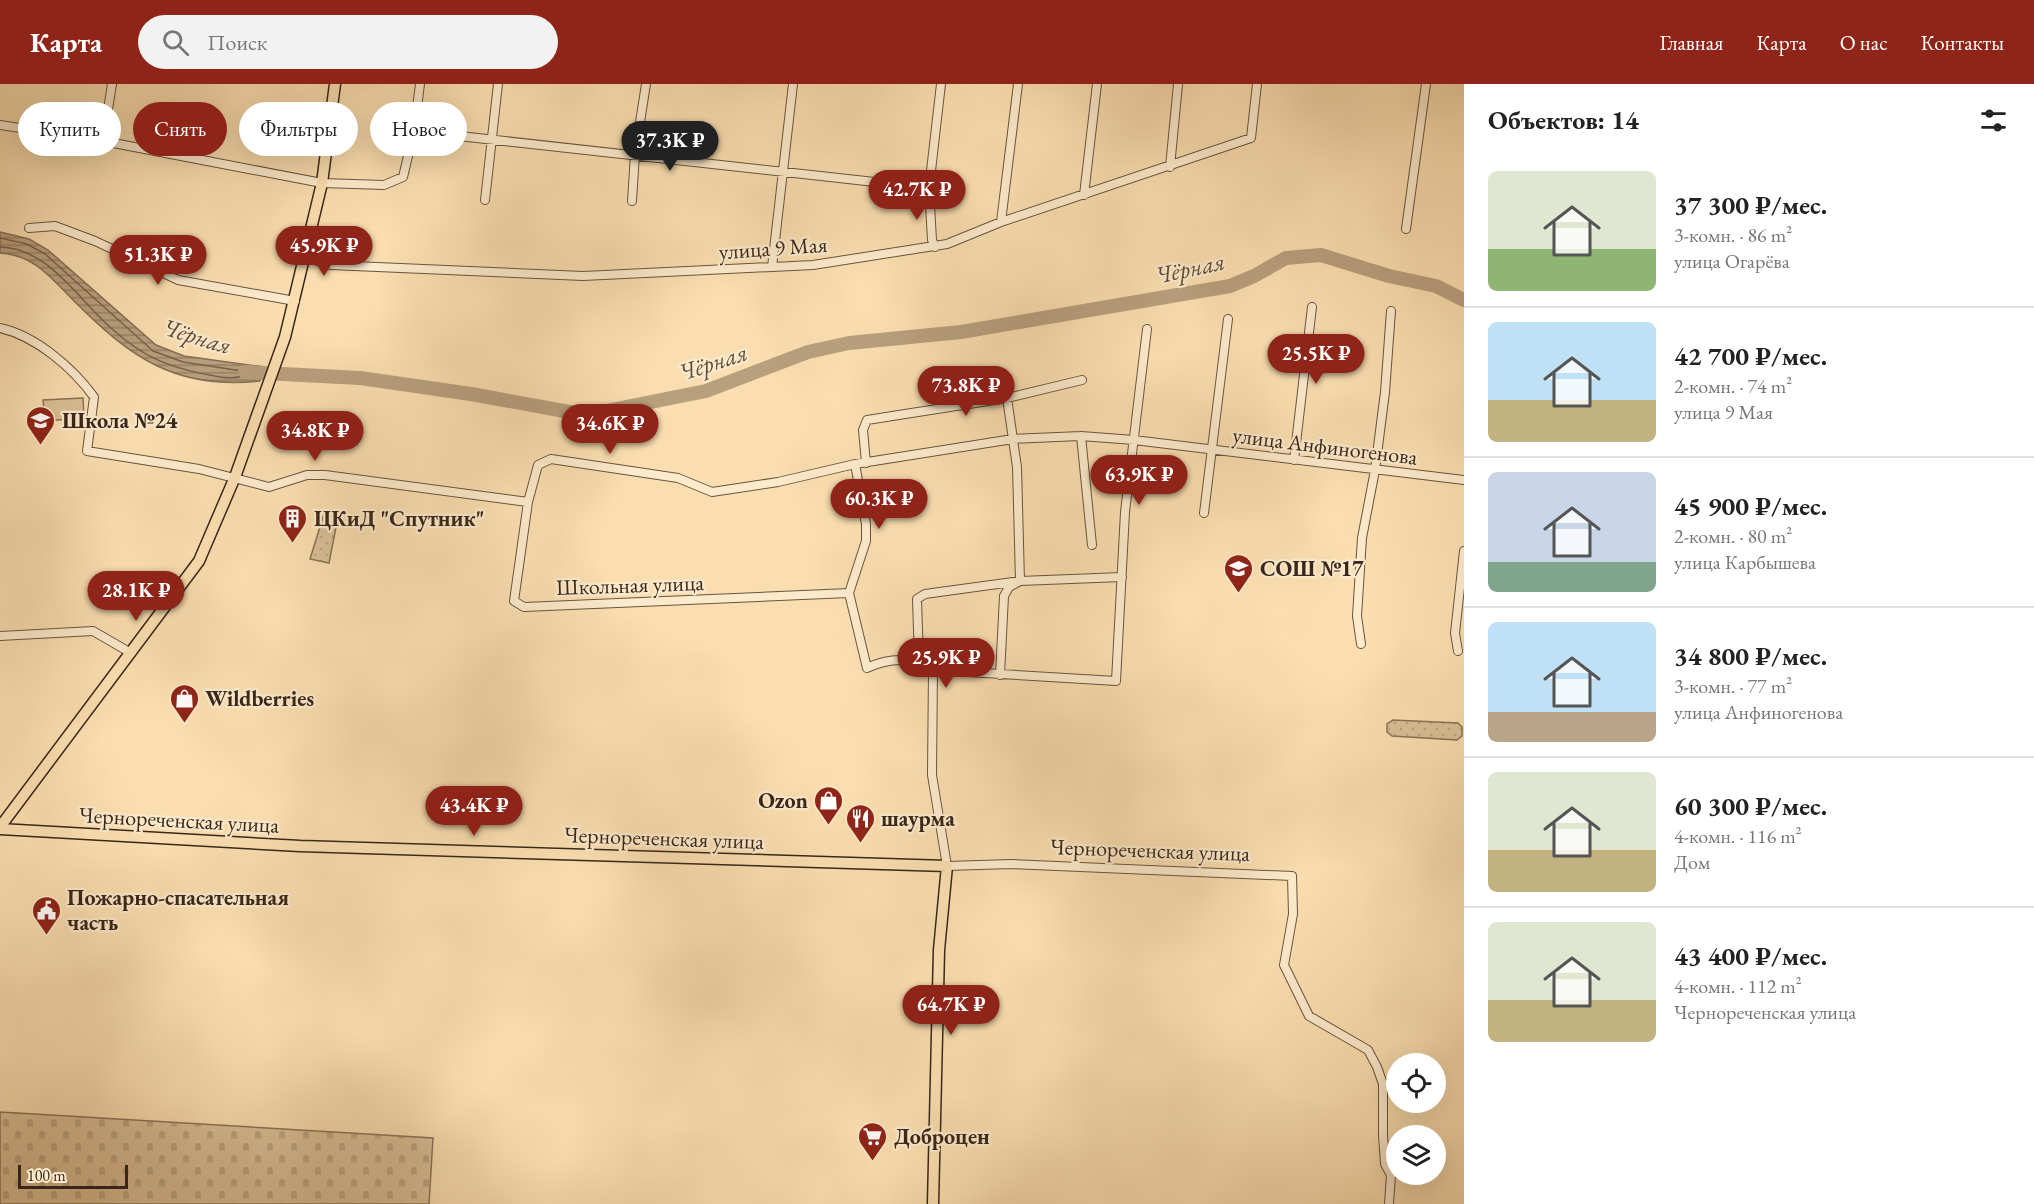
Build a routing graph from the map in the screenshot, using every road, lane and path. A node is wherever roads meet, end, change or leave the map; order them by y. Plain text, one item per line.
1 (112, 84) edge
2 (335, 84) edge
3 (420, 84) edge
4 (498, 84) edge
5 (646, 84) edge
6 (794, 84) edge
7 (941, 84) edge
8 (1018, 84) edge
9 (1097, 84) edge
10 (1178, 84) edge
11 (1257, 84) edge
12 (1426, 84) edge
13 (109, 102) edge
14 (418, 102) edge
15 (0, 125) edge
16 (18, 128) edge
17 (467, 136) edge
18 (492, 139) junction
19 (121, 144) edge
20 (635, 154) junction
21 (408, 156) edge
22 (1170, 167) junction
23 (781, 172) junction
24 (322, 183) junction
25 (928, 188) junction
26 (1084, 195) junction
27 (485, 200) dead end
28 (632, 201) dead end
29 (1001, 222) junction
30 (29, 228) dead end
31 (1406, 229) dead end
32 (935, 247) junction
33 (304, 257) junction
34 (772, 267) junction
35 (295, 301) junction
36 (1312, 308) dead end
37 (1391, 311) dead end
38 (1228, 319) dead end
39 (0, 328) edge
40 (1147, 329) dead end
41 (1082, 380) dead end
42 (1007, 398) junction
43 (1081, 436) junction
44 (1013, 439) junction
45 (1134, 440) junction
46 (1214, 451) junction
47 (1294, 460) junction
48 (866, 463) junction
49 (855, 464) junction
50 (1375, 470) junction
51 (235, 477) junction
52 (1464, 480) edge
53 (528, 502) junction
54 (1204, 513) dead end
55 (1092, 544) dead end
56 (1464, 551) edge
57 (1122, 577) junction
58 (1020, 581) junction
59 (985, 587) junction
60 (849, 593) junction
61 (1004, 596) junction
62 (0, 636) edge
63 (1361, 644) dead end
64 (1458, 651) dead end
65 (132, 653) junction
66 (919, 661) junction
67 (933, 670) junction
68 (1000, 675) junction
69 (0, 828) edge
70 (947, 866) junction
71 (933, 1204) edge
72 (1389, 1204) edge

1 - 13 street
2 - 24 main road
3 - 14 street
4 - 18 street
5 - 20 street
6 - 23 street
7 - 25 street
8 - 29 street
9 - 26 street
10 - 22 street
11 - 22 street, улица 9 Мая
12 - 31 street
15 - 16 street
17 - 18 street
18 - 20 street
18 - 27 street
19 - 24 street
20 - 23 street
20 - 28 street
21 - 24 street
22 - 26 street, улица 9 Мая
23 - 25 street
23 - 34 street
24 - 33 main road
25 - 32 street
26 - 29 street, улица 9 Мая
29 - 32 street, улица 9 Мая
30 - 35 street
32 - 34 street, улица 9 Мая
33 - 34 street, улица 9 Мая
33 - 35 main road
35 - 51 main road
36 - 47 street
37 - 50 street
38 - 46 street
39 - 51 street
40 - 45 street
41 - 42 street
42 - 44 street
42 - 48 street
43 - 44 street, улица Анфиногенова
43 - 45 street, улица Анфиногенова
43 - 55 street
44 - 48 street, улица Анфиногенова
44 - 58 street
45 - 46 street, улица Анфиногенова
45 - 57 street
46 - 47 street, улица Анфиногенова
46 - 54 street
47 - 50 street, улица Анфиногенова
48 - 49 street, улица Анфиногенова
49 - 53 street, улица Анфиногенова
49 - 60 street
50 - 52 street, улица Анфиногенова
50 - 63 street
51 - 53 street
51 - 65 main road
53 - 60 street, Школьная улица
56 - 64 street
57 - 58 street
57 - 68 street
58 - 59 street
58 - 61 street
59 - 61 street
59 - 66 street
60 - 66 street
61 - 68 street
62 - 65 street
65 - 69 main road
66 - 67 street
67 - 68 street
67 - 70 street
69 - 70 main road, Чернореченская улица
70 - 71 main road
70 - 72 street, Чернореченская улица

